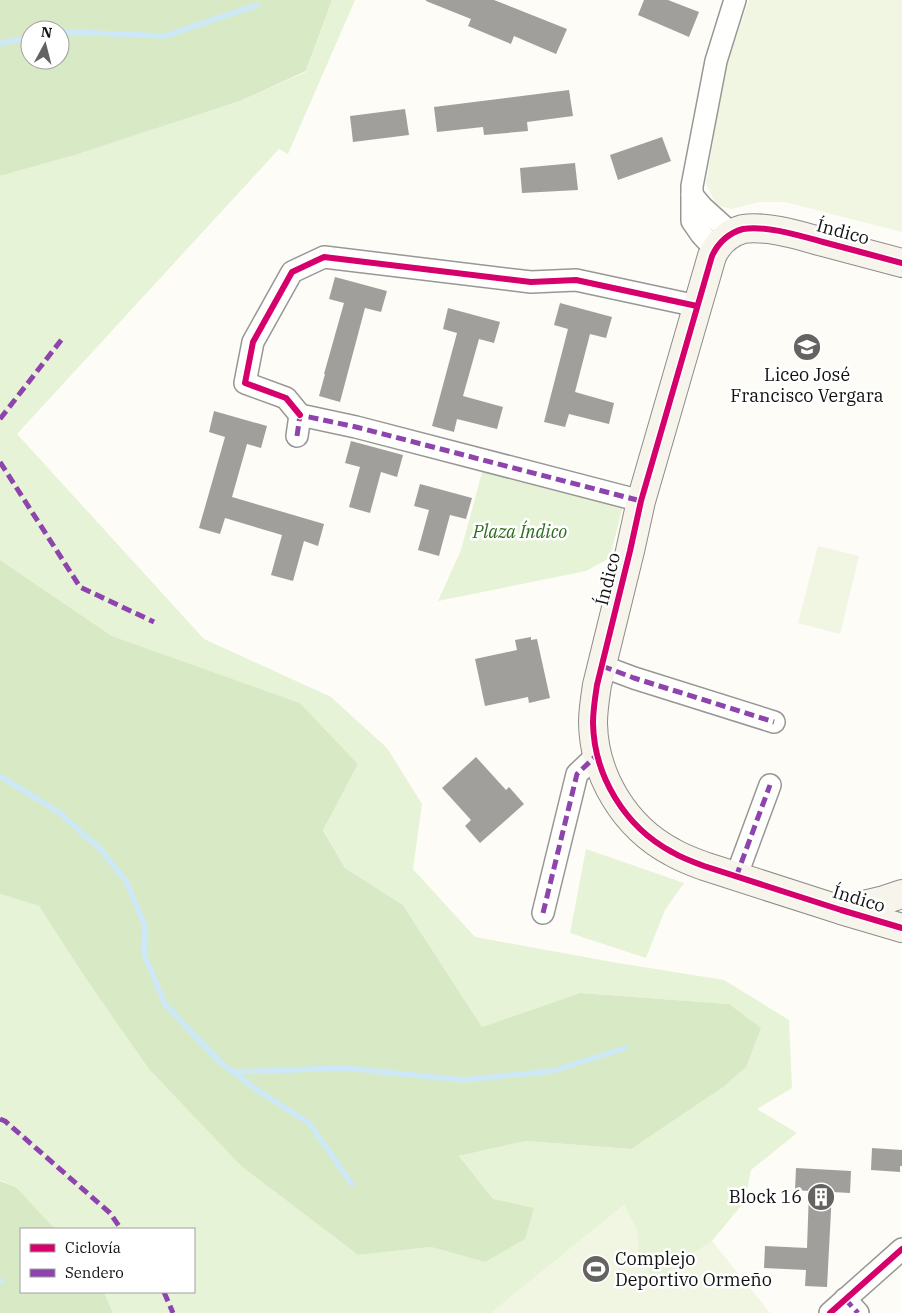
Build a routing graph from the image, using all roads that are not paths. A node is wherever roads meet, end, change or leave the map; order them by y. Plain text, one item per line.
1 (735, 0) edge
2 (723, 242) junction
3 (902, 263) edge
4 (697, 306) junction
5 (641, 501) junction
6 (602, 666) junction
7 (774, 722) dead end
8 (597, 755) junction
9 (770, 785) dead end
10 (736, 877) junction
11 (902, 894) edge
12 (841, 910) junction
13 (543, 913) dead end
14 (902, 927) edge
15 (902, 1249) edge
16 (844, 1308) edge

1 - 2 street
2 - 3 street, Índico
2 - 4 street, Índico
4 - 5 street, Índico
4 - 5 street
5 - 6 street, Índico
6 - 7 street
6 - 8 street, Índico
8 - 10 street, Índico
8 - 13 street
9 - 10 street
10 - 12 street, Índico
11 - 12 street
12 - 14 street, Índico
15 - 16 street

